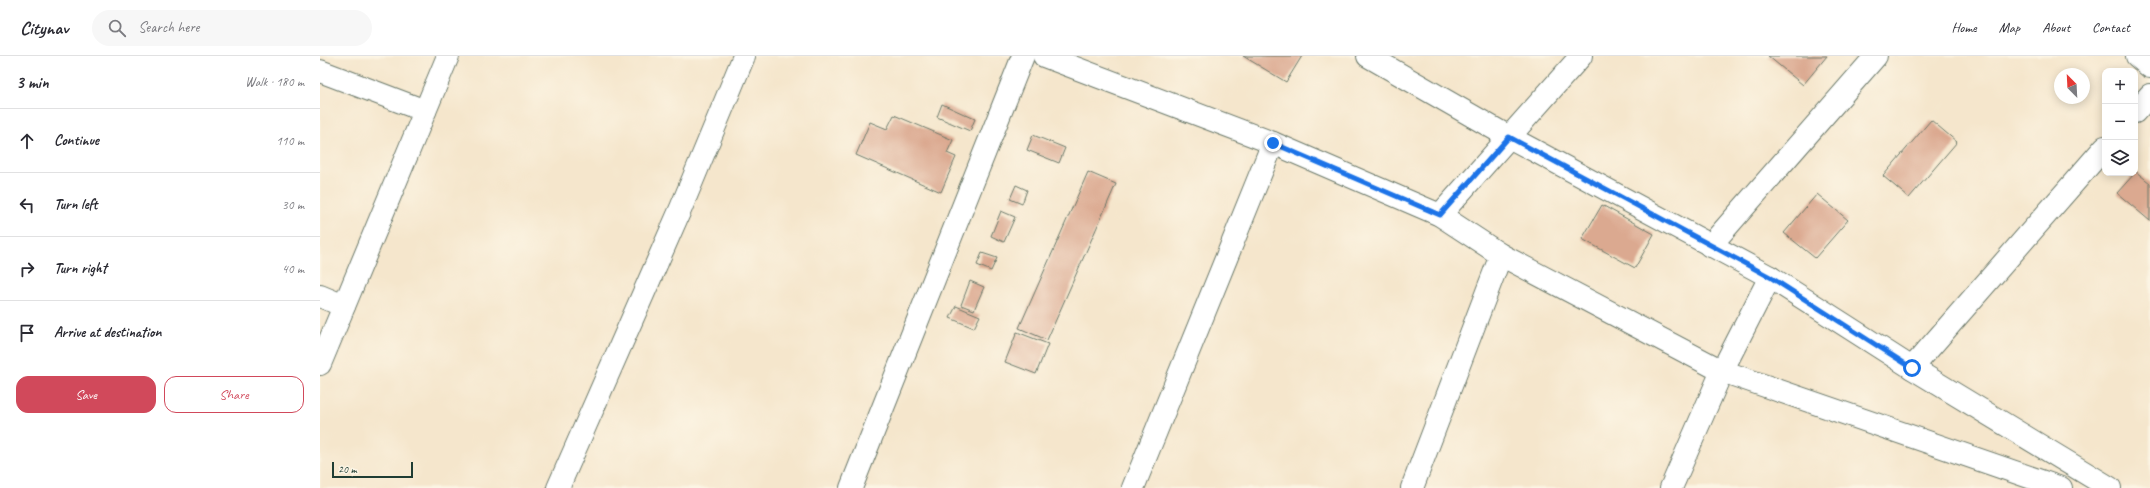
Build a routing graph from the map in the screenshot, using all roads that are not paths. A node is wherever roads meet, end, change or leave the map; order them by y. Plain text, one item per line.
1 (448, 56) edge
2 (744, 56) edge
3 (1023, 56) edge
4 (1044, 56) edge
5 (1368, 56) edge
6 (1581, 56) edge
7 (1876, 56) edge
8 (2137, 56) edge
9 (2150, 67) edge
10 (320, 71) edge
11 (2150, 95) edge
12 (2138, 109) edge
13 (425, 112) junction
14 (1509, 137) junction
15 (1273, 143) junction
16 (2102, 150) edge
17 (1440, 215) junction
18 (1710, 246) junction
19 (1501, 255) junction
20 (1770, 277) junction
21 (320, 296) edge
22 (344, 306) junction
23 (320, 364) edge
24 (1912, 368) junction
25 (1722, 371) junction
26 (558, 488) edge
27 (851, 488) edge
28 (1133, 488) edge
29 (1412, 488) edge
30 (1671, 488) edge
31 (2062, 488) edge
32 (2110, 488) edge

1 - 13 street
2 - 26 street
3 - 27 street
4 - 15 street
5 - 14 street
6 - 14 street
7 - 18 street
8 - 9 street
10 - 13 street
11 - 12 street
13 - 22 street
14 - 17 street
14 - 18 street
15 - 17 street
15 - 28 street
16 - 24 street
17 - 19 street
18 - 20 street
19 - 25 street
19 - 29 street
20 - 24 street
20 - 25 street
21 - 22 street
22 - 23 street
24 - 32 street
25 - 30 street
25 - 31 street

